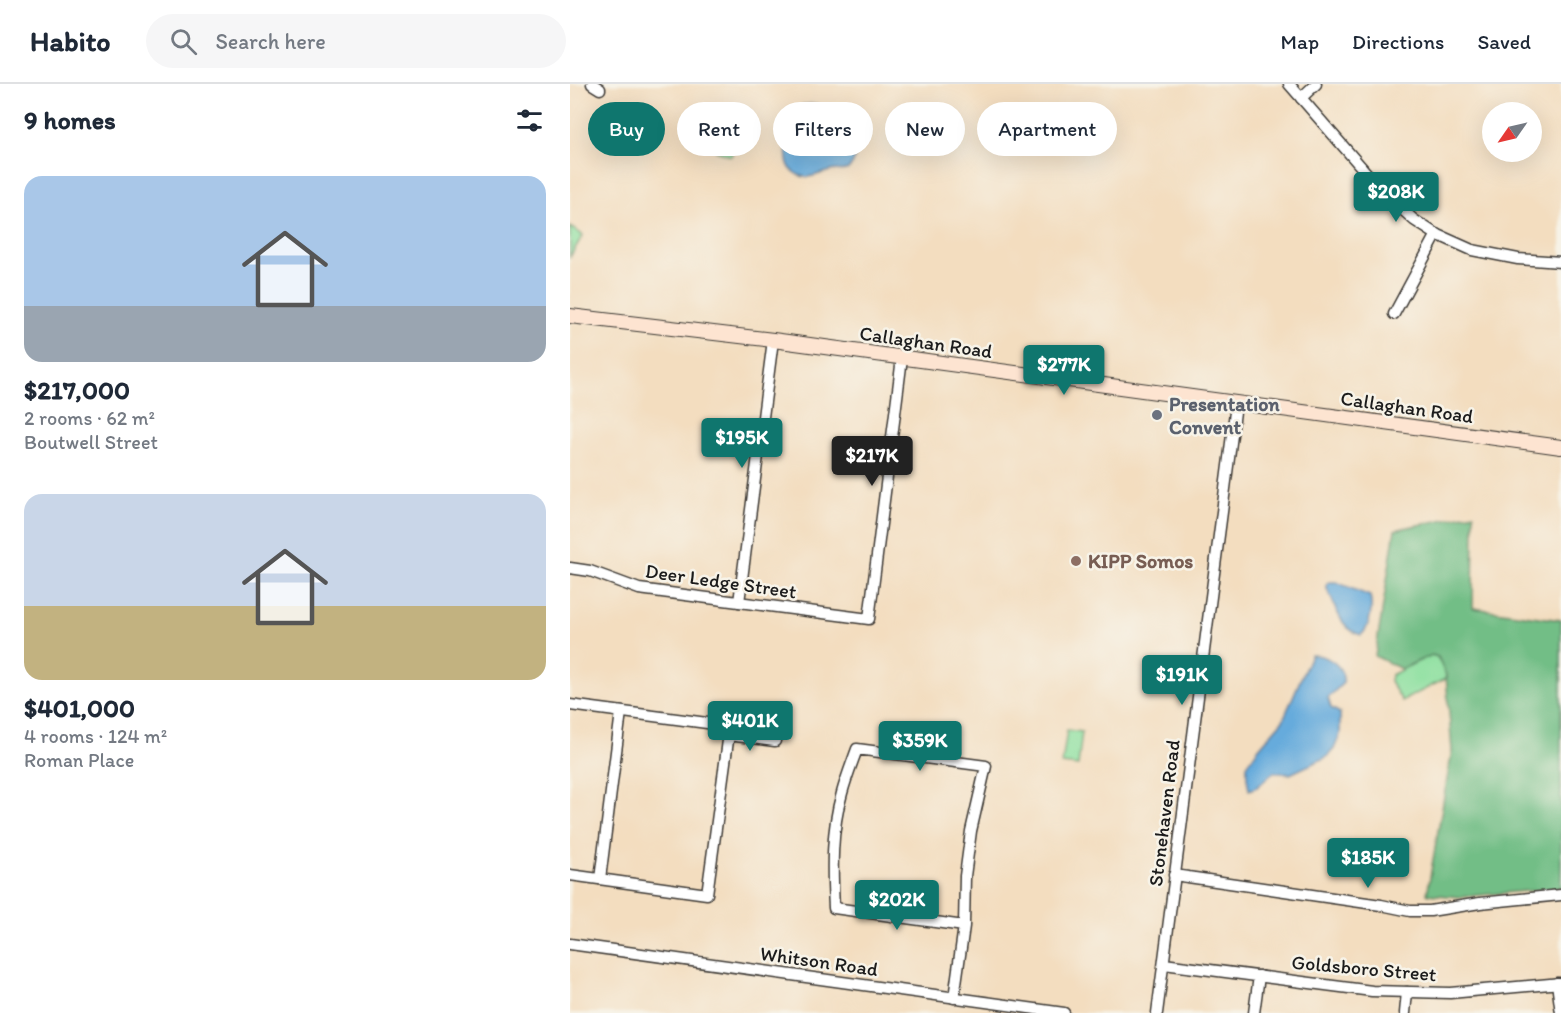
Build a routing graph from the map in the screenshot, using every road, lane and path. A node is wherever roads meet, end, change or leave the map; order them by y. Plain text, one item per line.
1 (1288, 84) edge
2 (1316, 84) edge
3 (1301, 98) junction
4 (1437, 234) junction
5 (1561, 262) edge
6 (1394, 314) dead end
7 (570, 316) edge
8 (773, 340) junction
9 (902, 358) junction
10 (1236, 404) junction
11 (1561, 447) edge
12 (570, 568) edge
13 (739, 602) junction
14 (570, 705) edge
15 (621, 712) junction
16 (729, 730) junction
17 (775, 741) dead end
18 (570, 875) edge
19 (1174, 875) junction
20 (600, 879) junction
21 (1561, 895) edge
22 (964, 926) junction
23 (570, 944) edge
24 (1164, 964) junction
25 (1259, 976) junction
26 (1559, 983) edge
27 (1407, 992) junction
28 (954, 998) junction
29 (1064, 1013) edge
30 (1157, 1013) edge
31 (1254, 1013) edge
32 (1405, 1013) edge
33 (1561, 1013) edge

1 - 3 street
2 - 3 street
3 - 4 street
4 - 5 street
4 - 6 street
7 - 8 main road, Callaghan Road
8 - 9 main road, Callaghan Road
8 - 13 street
9 - 10 main road, Callaghan Road
9 - 13 street, Deer Ledge Street
10 - 11 main road, Callaghan Road
10 - 19 street, Stonehaven Road
12 - 13 street, Deer Ledge Street
14 - 15 street
15 - 16 street
15 - 20 street
16 - 17 street
16 - 20 street
18 - 20 street
19 - 21 street
19 - 24 street, Stonehaven Road
22 - 22 street
22 - 28 street
23 - 28 street, Whitson Road
24 - 25 street, Goldsboro Street
24 - 30 street, Stonehaven Road
25 - 27 street, Goldsboro Street
25 - 31 street
26 - 27 street, Goldsboro Street
26 - 33 street
27 - 32 street
28 - 29 street, Whitson Road

